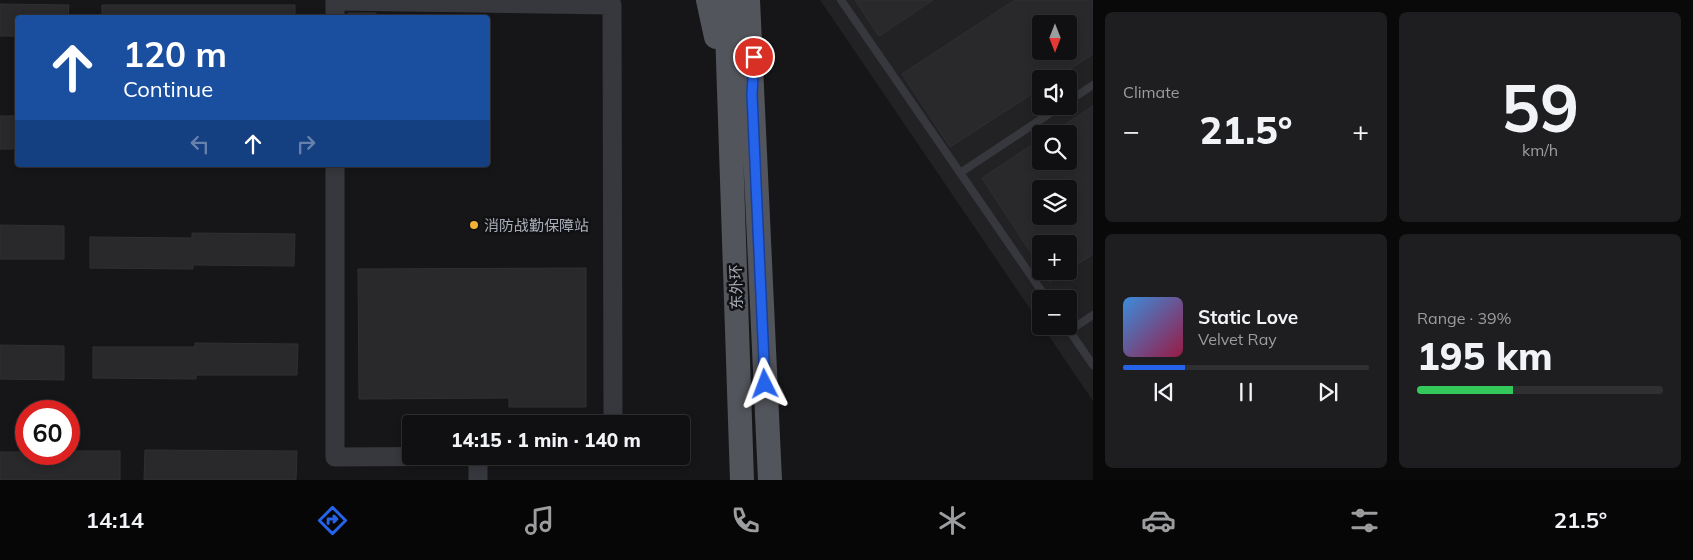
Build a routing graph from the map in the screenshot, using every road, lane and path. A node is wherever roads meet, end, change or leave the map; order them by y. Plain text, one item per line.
1 (708, 0) edge
2 (726, 0) edge
3 (748, 0) edge
4 (757, 0) edge
5 (841, 0) edge
6 (335, 15) edge
7 (1093, 85) edge
8 (741, 95) junction
9 (1077, 96) edge
10 (1047, 115) edge
11 (335, 167) edge
12 (960, 173) junction
13 (1042, 290) edge
14 (1093, 315) edge
15 (1077, 323) edge
16 (1073, 335) edge
17 (1093, 364) edge
18 (613, 415) edge
19 (402, 457) edge
20 (478, 465) edge
21 (478, 480) edge
22 (742, 480) edge
23 (770, 480) edge

1 - 8 main road
2 - 8 main road
3 - 8 main road, 东外环
4 - 8 main road
5 - 12 lane
6 - 18 street
7 - 9 lane
8 - 22 main road, 东外环
8 - 23 main road, 东外环
10 - 12 lane
11 - 19 street
12 - 13 lane
14 - 15 lane
16 - 17 lane
20 - 21 street

